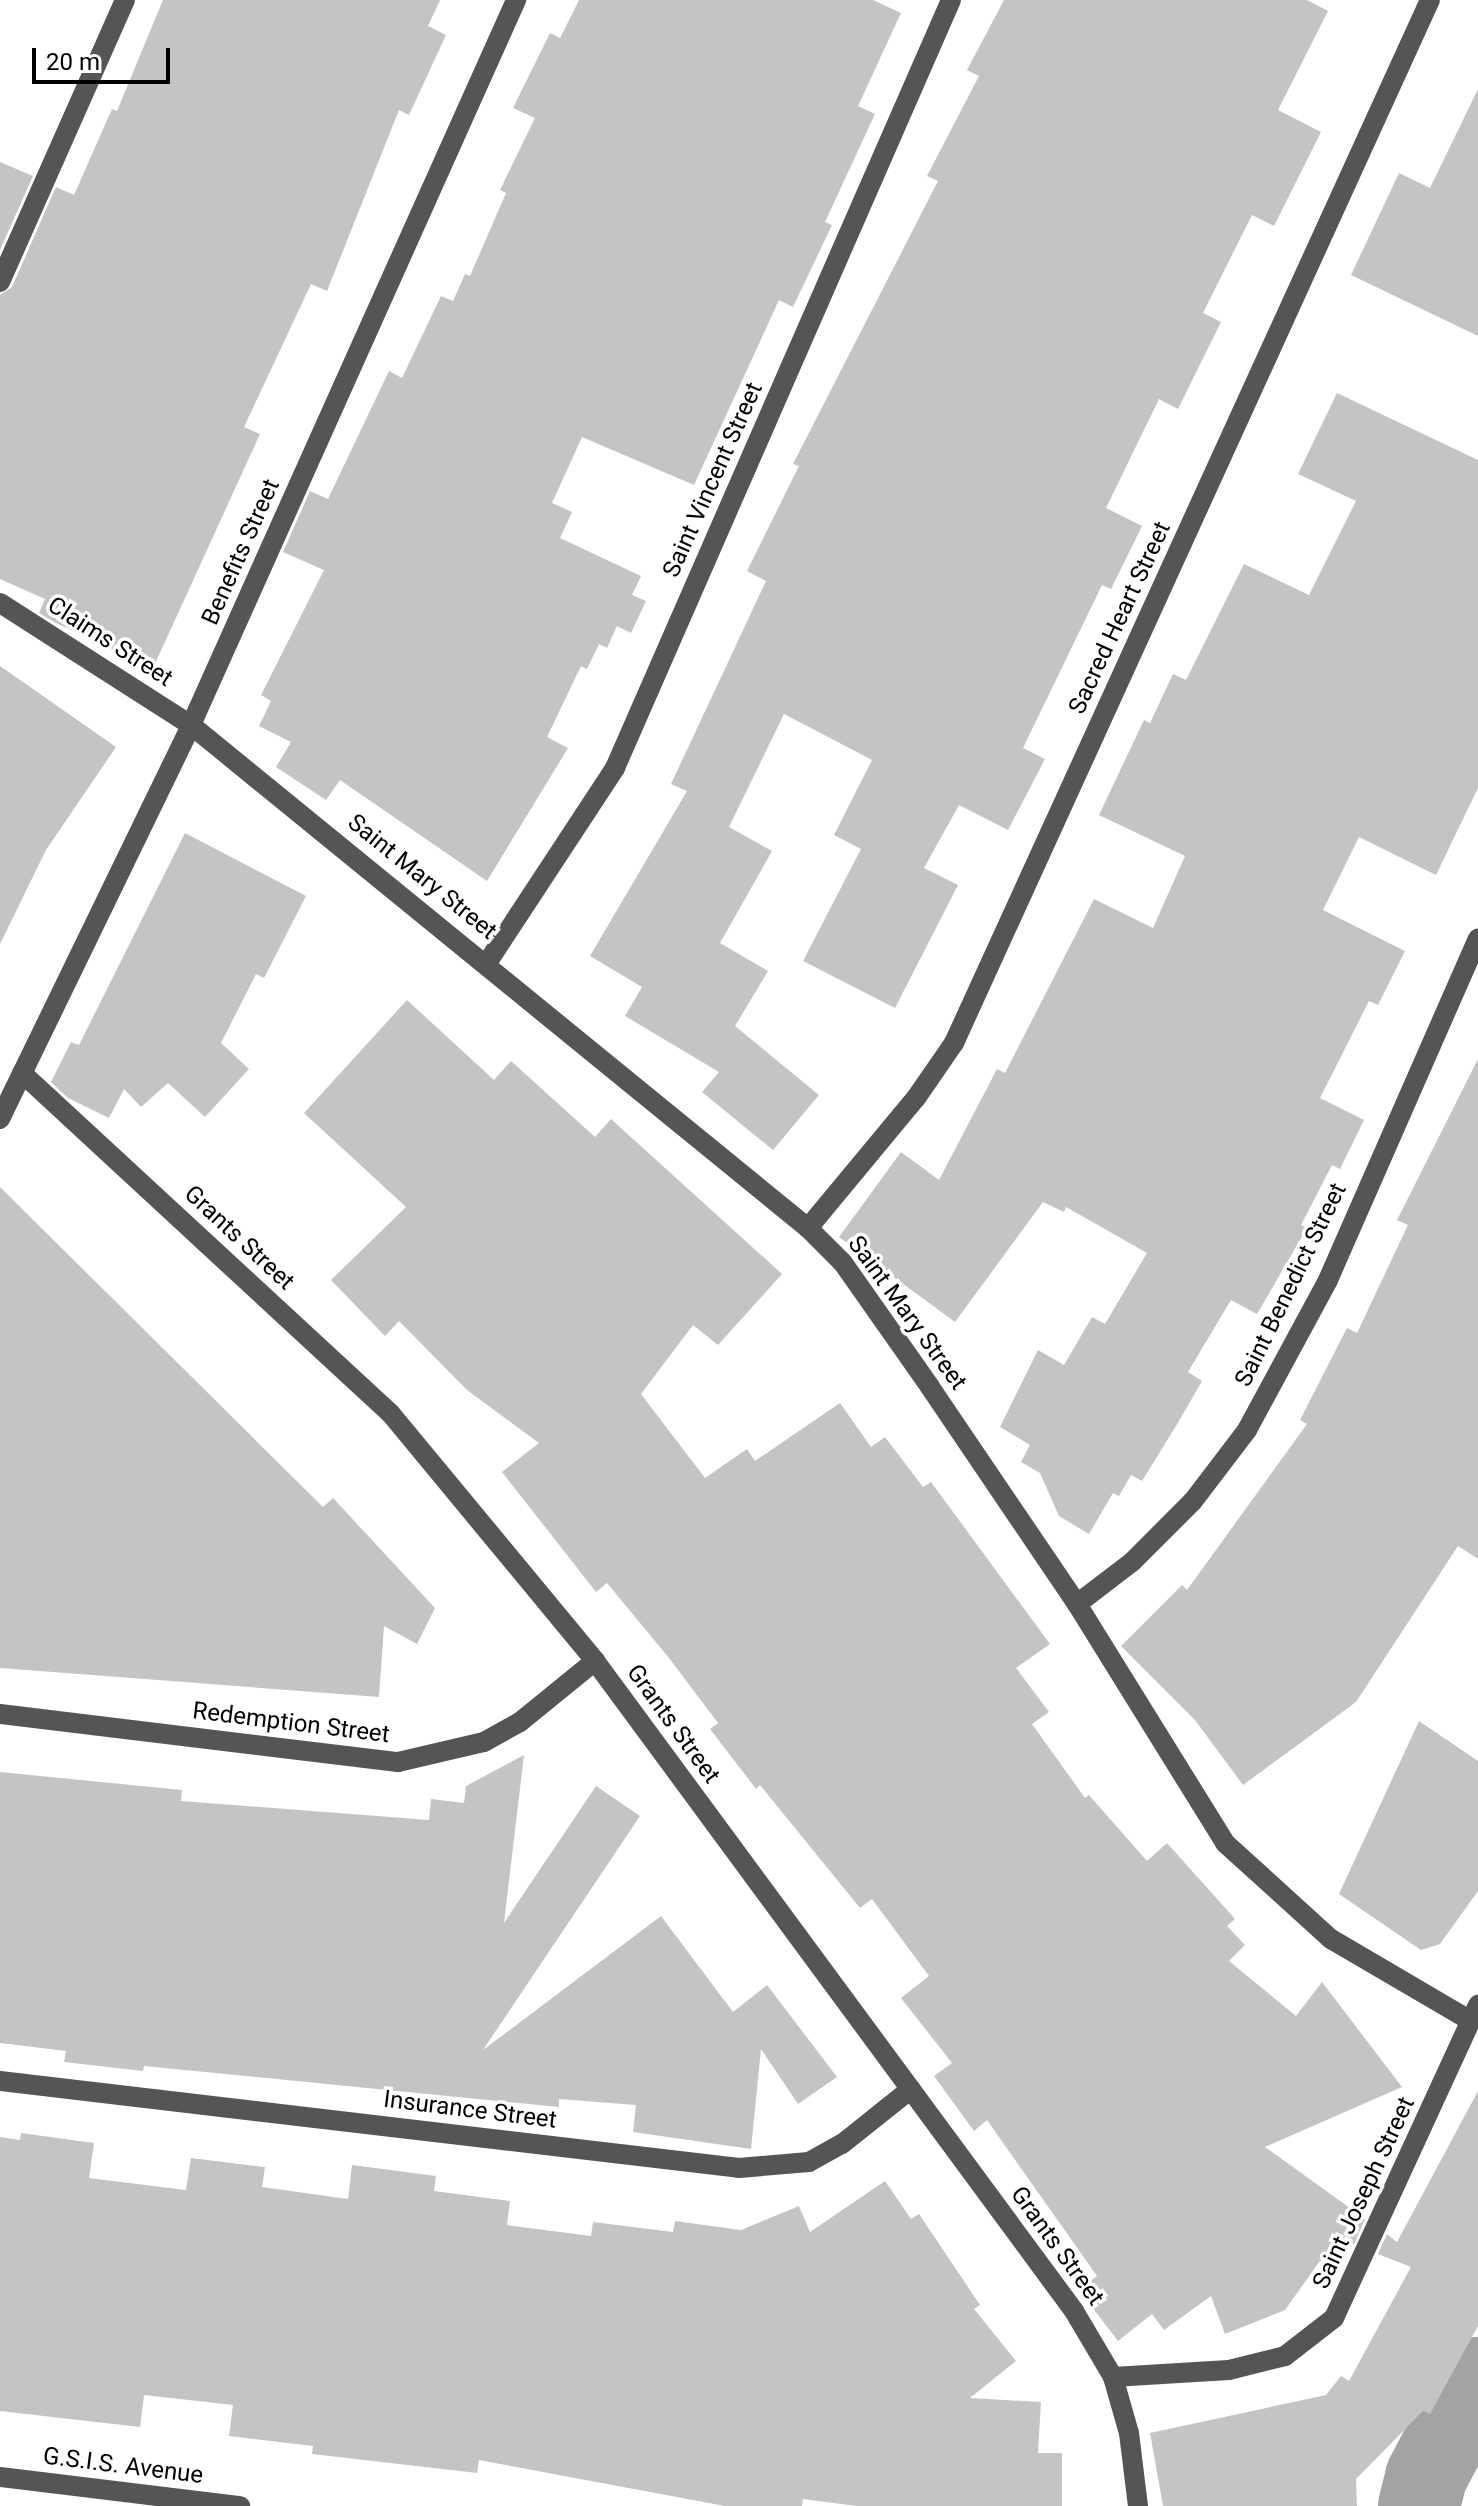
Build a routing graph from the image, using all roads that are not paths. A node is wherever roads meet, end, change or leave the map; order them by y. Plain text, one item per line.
1 (125, 0) edge
2 (516, 0) edge
3 (951, 0) edge
4 (1430, 0) edge
5 (0, 282) edge
6 (0, 603) edge
7 (191, 725) junction
8 (1478, 938) edge
9 (487, 963) junction
10 (22, 1073) junction
11 (0, 1119) edge
12 (808, 1228) junction
13 (1077, 1604) junction
14 (595, 1661) junction
15 (0, 1714) edge
16 (1475, 2013) edge
17 (0, 2081) edge
18 (911, 2089) junction
19 (1113, 2377) junction
20 (0, 2477) edge
21 (240, 2506) edge
22 (1138, 2506) edge

1 - 5 street
2 - 7 street, Benefits Street
3 - 9 street, Saint Vincent Street
4 - 12 street, Sacred Heart Street
6 - 7 street, Claims Street
7 - 9 street, Saint Mary Street
7 - 10 street, Benefits Street
8 - 13 street, Saint Benedict Street
9 - 12 street, Saint Mary Street
10 - 11 street, Benefits Street
10 - 14 street, Grants Street
12 - 13 street, Saint Mary Street
13 - 16 street, Saint Mary Street
14 - 15 street, Redemption Street
14 - 18 street, Grants Street
16 - 19 street, Saint Joseph Street
17 - 18 street, Insurance Street
18 - 19 street, Grants Street
19 - 22 street, Grants Street
20 - 21 street, G.S.I.S. Avenue

